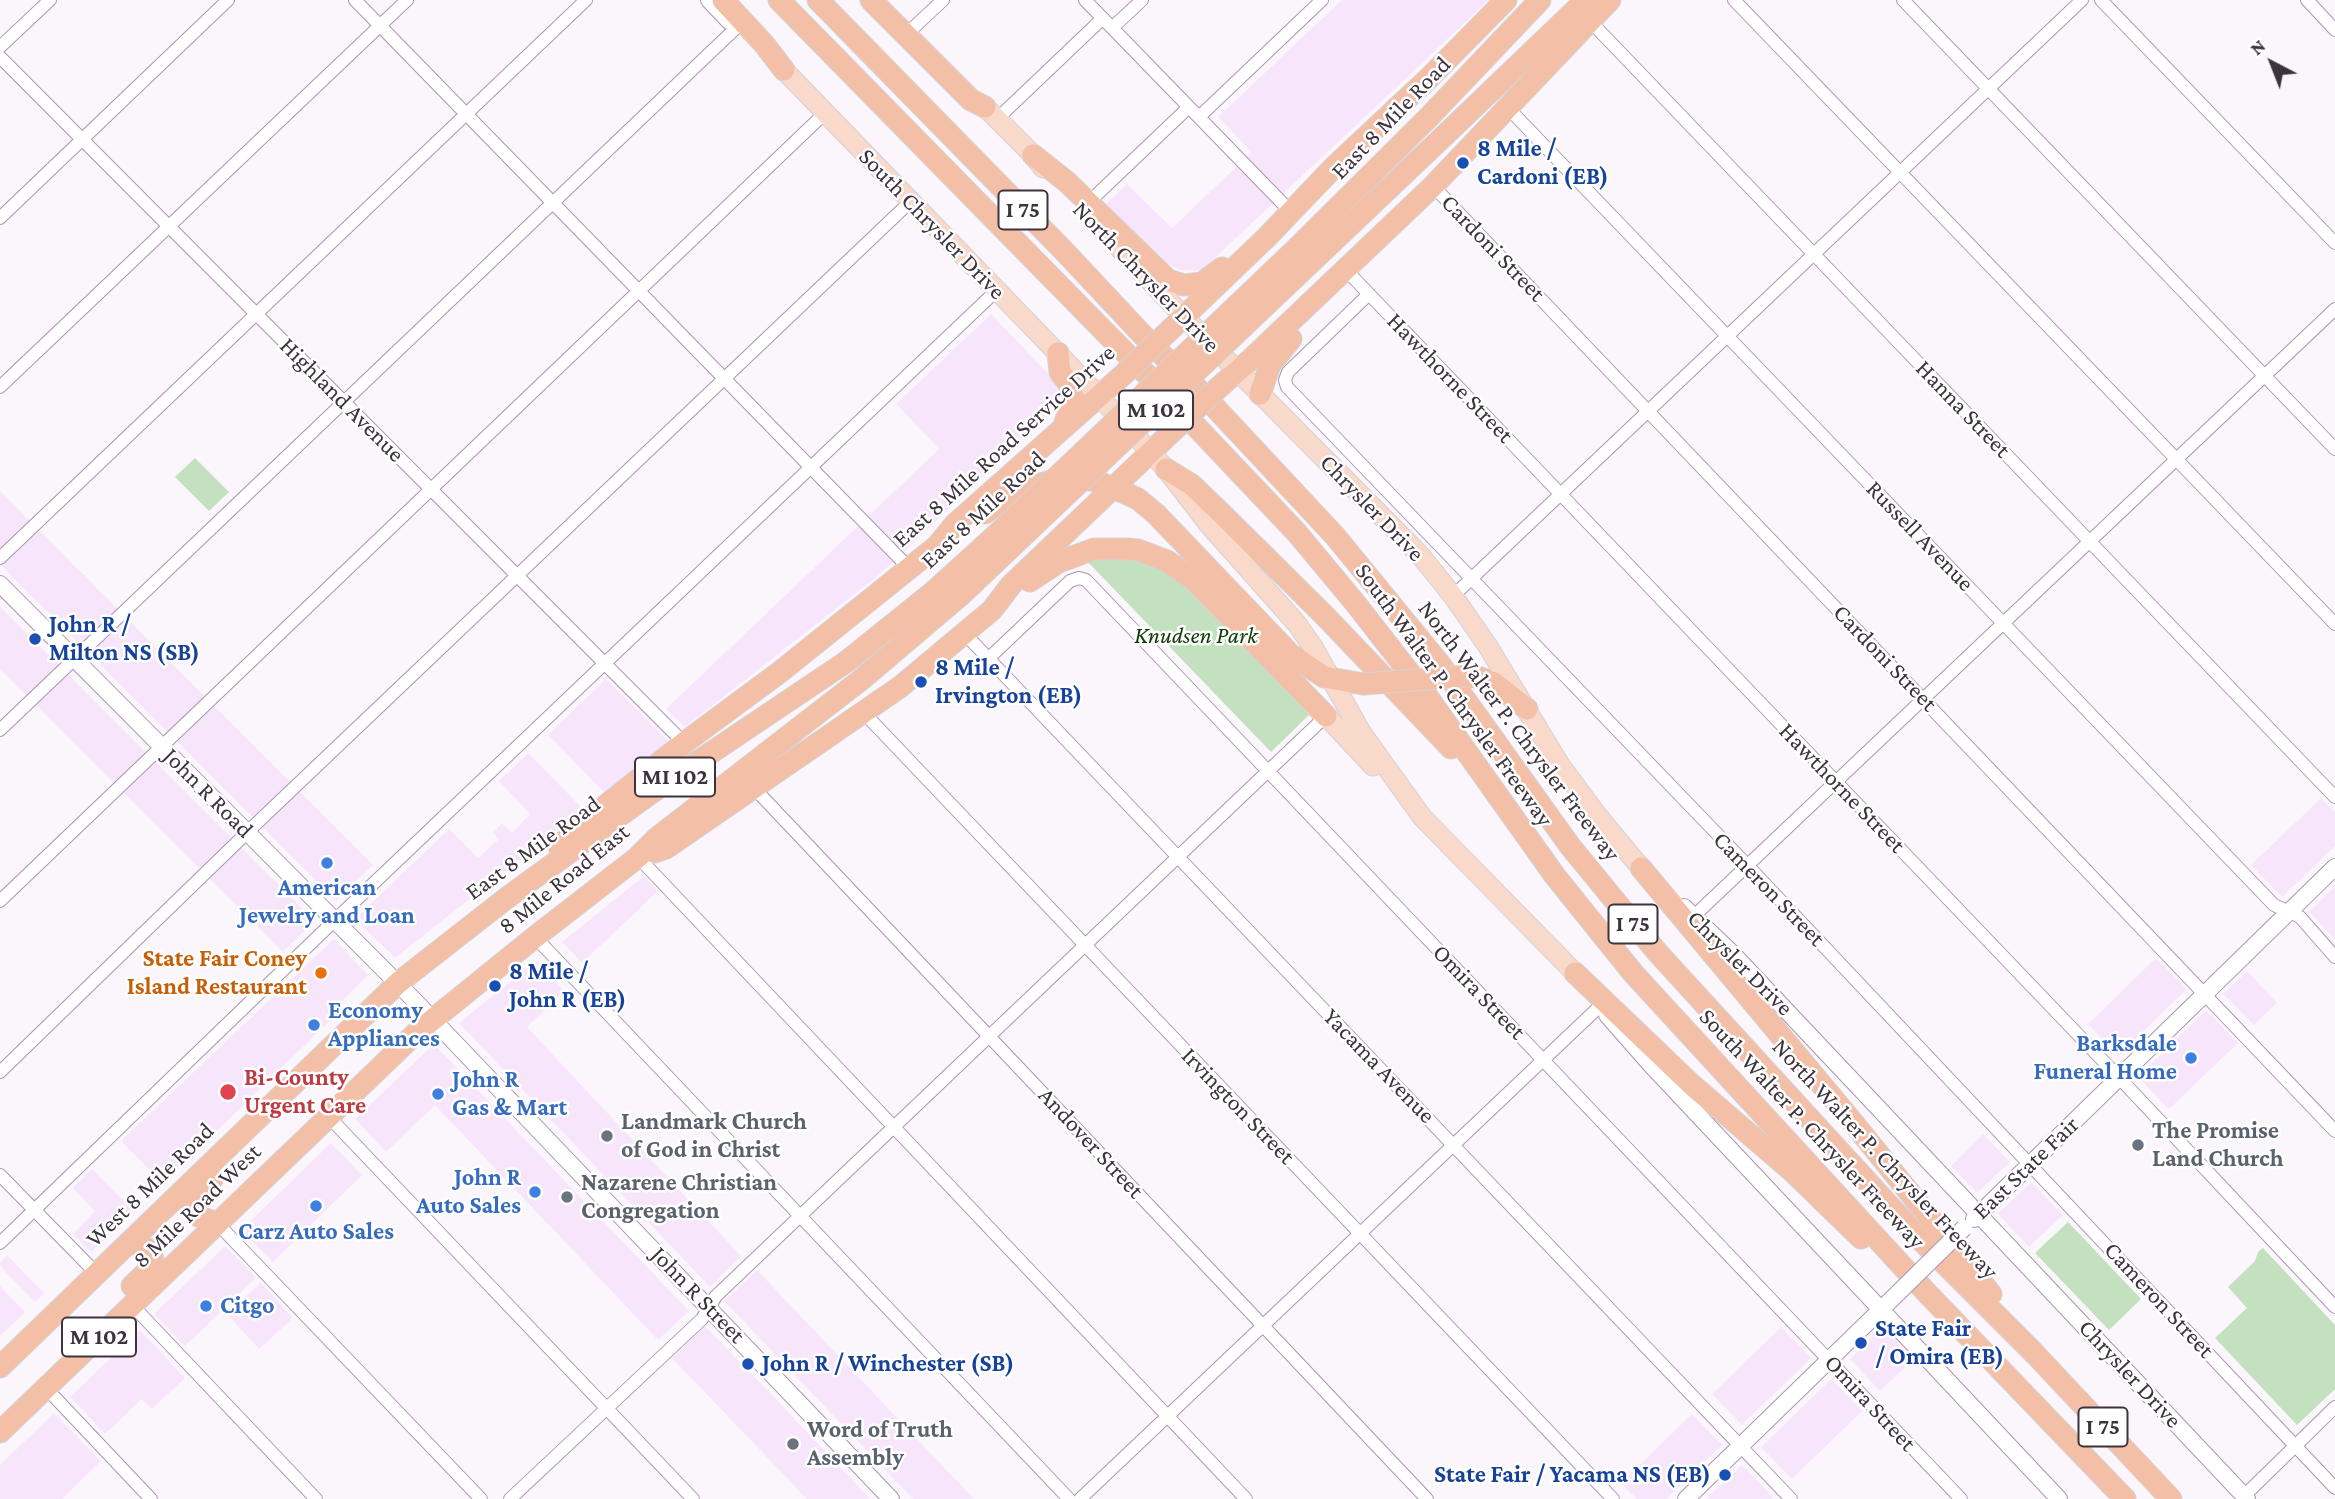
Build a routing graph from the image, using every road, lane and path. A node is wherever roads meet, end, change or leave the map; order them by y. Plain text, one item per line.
1 (50, 0) edge
2 (228, 0) edge
3 (355, 0) edge
4 (407, 0) edge
5 (586, 0) edge
6 (709, 0) edge
7 (723, 0) edge
8 (779, 0) edge
9 (818, 0) edge
10 (871, 0) edge
11 (883, 0) edge
12 (943, 0) edge
13 (1085, 0) edge
14 (1142, 0) edge
15 (1322, 0) edge
16 (1506, 0) edge
17 (1540, 0) edge
18 (1609, 0) edge
19 (1734, 0) edge
20 (1902, 0) edge
21 (2082, 0) edge
22 (2101, 0) edge
23 (2307, 0) edge
24 (1588, 10) edge
25 (1107, 23) junction
26 (380, 25) junction
27 (736, 28) junction
28 (912, 29) junction
29 (2335, 30) edge
30 (0, 47) edge
31 (0, 57) edge
32 (784, 70) junction
33 (1988, 87) junction
34 (1189, 107) junction
35 (1508, 108) junction
36 (466, 113) junction
37 (825, 113) junction
38 (991, 113) junction
39 (1199, 117) junction
40 (82, 139) junction
41 (1033, 155) joint
42 (1899, 173) junction
43 (1433, 186) junction
44 (552, 201) junction
45 (910, 202) junction
46 (1090, 210) junction
47 (1291, 212) junction
48 (0, 218) edge
49 (170, 226) junction
50 (1267, 237) junction
51 (2335, 243) edge
52 (1814, 253) junction
53 (1346, 270) junction
54 (639, 290) junction
55 (996, 291) junction
56 (1369, 294) junction
57 (2335, 309) edge
58 (257, 314) junction
59 (1177, 323) junction
60 (1728, 334) junction
61 (1153, 346) junction
62 (1058, 354) junction
63 (1238, 371) junction
64 (2264, 375) junction
65 (725, 378) junction
66 (0, 387) edge
67 (1260, 394) junction
68 (1098, 395) junction
69 (343, 400) junction
70 (1647, 410) junction
71 (1062, 427) junction
72 (2335, 449) edge
73 (1151, 452) junction
74 (2177, 458) junction
75 (810, 466) junction
76 (1166, 468) junction
77 (430, 488) junction
78 (1113, 488) junction
79 (1560, 493) junction
80 (2089, 541) junction
81 (937, 546) junction
82 (0, 558) edge
83 (910, 569) junction
84 (517, 575) junction
85 (1471, 579) junction
86 (0, 584) edge
87 (1453, 596) junction
88 (988, 613) junction
89 (2003, 622) junction
90 (2335, 624) edge
91 (965, 634) junction
92 (989, 658) junction
93 (73, 659) junction
94 (604, 662) junction
95 (846, 662) joint
96 (1331, 678) junction
97 (862, 679) joint
98 (1924, 698) junction
99 (1527, 709) junction
100 (863, 712) junction
101 (1326, 716) junction
102 (0, 730) edge
103 (684, 743) junction
104 (160, 746) junction
105 (1268, 771) junction
106 (1836, 782) junction
107 (1487, 783) junction
108 (754, 788) junction
109 (2335, 797) edge
110 (1422, 817) junction
111 (247, 833) junction
112 (1178, 856) junction
113 (638, 857) junction
114 (1748, 866) junction
115 (2335, 867) edge
116 (1641, 868) junction
117 (508, 897) junction
118 (0, 901) edge
119 (2288, 913) junction
120 (1694, 916) junction
121 (334, 920) junction
122 (534, 937) junction
123 (1084, 945) junction
124 (2335, 957) edge
125 (1575, 973) junction
126 (398, 983) junction
127 (2206, 993) junction
128 (416, 1002) joint
129 (1600, 1006) junction
130 (433, 1019) junction
131 (989, 1036) junction
132 (340, 1039) junction
133 (1543, 1059) junction
134 (0, 1072) edge
135 (2119, 1077) junction
136 (328, 1116) junction
137 (894, 1126) junction
138 (2335, 1131) edge
139 (1454, 1144) junction
140 (2031, 1164) junction
141 (0, 1175) edge
142 (35, 1210) junction
143 (1979, 1214) junction
144 (799, 1216) junction
145 (217, 1223) junction
146 (1359, 1233) junction
147 (130, 1242) junction
148 (0, 1243) edge
149 (97, 1274) junction
150 (1926, 1292) junction
151 (132, 1306) junction
152 (709, 1307) junction
153 (2335, 1307) edge
154 (1881, 1310) junction
155 (1262, 1325) junction
156 (36, 1332) junction
157 (2035, 1354) junction
158 (1830, 1360) junction
159 (0, 1367) edge
160 (0, 1385) edge
161 (46, 1388) junction
162 (2335, 1407) edge
163 (607, 1409) junction
164 (0, 1415) edge
165 (1167, 1416) junction
166 (0, 1432) edge
167 (1741, 1446) junction
168 (2295, 1446) junction
169 (2335, 1488) edge
170 (2246, 1497) edge
171 (151, 1499) edge
172 (316, 1499) edge
173 (481, 1499) edge
174 (510, 1499) edge
175 (693, 1499) edge
176 (891, 1499) edge
177 (1069, 1499) edge
178 (1080, 1499) edge
179 (1246, 1499) edge
180 (1427, 1499) edge
181 (1613, 1499) edge
182 (1686, 1499) edge
183 (1791, 1499) edge
184 (1961, 1499) edge
185 (2059, 1499) edge
186 (2125, 1499) edge
187 (2171, 1499) edge

1 - 30 street
2 - 40 street
3 - 26 street
4 - 26 street
5 - 36 street
6 - 27 main road, South Chrysler Drive
7 - 32 highway
8 - 107 highway, South Walter P. Chrysler Freeway / I 75
9 - 61 highway, North Walter P. Chrysler Freeway / I 75
10 - 38 highway
11 - 28 main road
12 - 28 street
13 - 25 street
14 - 25 street
15 - 39 street
16 - 47 highway, East 8 Mile Road Service Drive
17 - 95 highway, East 8 Mile Road / M 102, bridge
18 - 24 highway, East 8 Mile Road
19 - 42 street
20 - 33 street
21 - 33 street
22 - 51 street
23 - 29 street
24 - 35 highway, East 8 Mile Road
24 - 52 street, Hanna Street
24 - 97 highway, East 8 Mile Road / M 102, bridge
25 - 34 street
25 - 38 street
26 - 36 street
26 - 49 street
27 - 32 main road, South Chrysler Drive
27 - 44 street
28 - 38 main road
31 - 40 street, Highland Avenue
32 - 37 main road, South Chrysler Drive
33 - 42 street
33 - 64 street
34 - 39 street
34 - 46 street
35 - 43 highway, East 8 Mile Road
35 - 60 street, Russell Avenue
36 - 44 street
36 - 58 street
37 - 45 main road, South Chrysler Drive
37 - 54 street
38 - 41 main road
39 - 47 street
40 - 48 street
40 - 49 street, Highland Avenue
41 - 46 highway
42 - 52 street
42 - 74 street
43 - 53 highway, East 8 Mile Road
43 - 70 street, Cardoni Street
44 - 54 street
44 - 69 street
45 - 55 main road, South Chrysler Drive
45 - 65 street
46 - 50 highway
46 - 59 main road, North Chrysler Drive
47 - 50 highway, East 8 Mile Road Service Drive
49 - 58 street, Highland Avenue
49 - 66 street
50 - 59 highway, East 8 Mile Road Service Drive
52 - 60 street
52 - 80 street, Hanna Street
53 - 56 street, Hawthorne Street
53 - 63 highway, East 8 Mile Road
53 - 67 highway
54 - 65 street
54 - 77 street
55 - 62 main road, South Chrysler Drive
55 - 75 street
56 - 79 street, Hawthorne Street
56 - 85 street, Cameron Street
57 - 64 street
58 - 69 street, Highland Avenue
58 - 82 street
59 - 61 highway, East 8 Mile Road Service Drive, bridge
59 - 63 main road, North Chrysler Drive
60 - 70 street
60 - 89 street, Russell Avenue
61 - 68 highway, East 8 Mile Road Service Drive, bridge
61 - 157 highway, North Walter P. Chrysler Freeway / I 75
62 - 68 main road, South Chrysler Drive
62 - 71 highway
63 - 67 main road, Chrysler Drive
63 - 73 highway, East 8 Mile Road, bridge
64 - 72 street
64 - 74 street
65 - 75 street
65 - 84 street
67 - 87 main road, Chrysler Drive
68 - 71 highway, East 8 Mile Road Service Drive
68 - 73 main road, South Chrysler Drive
69 - 77 street, Highland Avenue
69 - 93 street
70 - 79 street
70 - 98 street, Cardoni Street
71 - 81 highway, East 8 Mile Road Service Drive
73 - 76 main road
73 - 78 highway
74 - 80 street
74 - 90 street
75 - 83 street
75 - 94 street
76 - 96 main road
76 - 107 highway
77 - 84 street, Highland Avenue
77 - 104 street
78 - 81 highway
78 - 88 highway
78 - 96 highway
79 - 85 street
79 - 106 street, Hawthorne Street
80 - 89 street
80 - 109 street, Hanna Street
81 - 83 highway, East 8 Mile Road Service Drive
83 - 103 highway, East 8 Mile Road Service Drive
84 - 94 street, Highland Avenue
84 - 111 street
85 - 87 street
85 - 114 street, Cameron Street
86 - 93 main road, John R Road
87 - 99 main road, Chrysler Drive
88 - 91 highway
88 - 101 highway
89 - 98 street
89 - 119 street, Russell Avenue
91 - 92 street, Yacama Avenue
91 - 100 highway
92 - 105 street, Omira Street
92 - 112 street, Yacama Avenue
93 - 102 street
93 - 104 main road, John R Road
94 - 103 street, Highland Avenue
94 - 121 street
95 - 117 highway, East 8 Mile Road / MI 102
96 - 99 highway, bridge
96 - 110 main road
97 - 113 highway, 8 Mile Road East / MI 102
98 - 106 street
98 - 127 street, Cardoni Street
99 - 116 main road, Chrysler Drive
100 - 108 highway
100 - 123 street, Irvington Street
101 - 105 street
101 - 110 main road
103 - 117 highway, East 8 Mile Road Service Drive
104 - 111 main road, John R Road
104 - 118 street
105 - 112 street
105 - 133 street, Omira Street
106 - 114 street
106 - 135 street, Hawthorne Street
107 - 150 highway, South Walter P. Chrysler Freeway / I 75
108 - 113 highway
108 - 131 street, Andover Street
110 - 125 main road
111 - 121 main road, John R Road
111 - 134 street
112 - 123 street
112 - 139 street, Yacama Avenue
113 - 122 highway, 8 Mile Road East / M 102
113 - 137 street
114 - 120 street
114 - 140 street, Cameron Street
115 - 119 main road, East State Fair
116 - 120 main road, Chrysler Drive
116 - 157 highway
117 - 126 highway, East 8 Mile Road / M 102
119 - 124 street, Russell Avenue
119 - 127 main road, East State Fair
120 - 143 main road, Chrysler Drive
121 - 126 main road, John R Road
121 - 142 street
122 - 130 highway, 8 Mile Road East / M 102
122 - 144 street
123 - 131 street
123 - 146 street, Irvington Street
125 - 129 main road
125 - 150 highway
126 - 128 main road, John R Road
126 - 132 highway, West 8 Mile Road / M 102
127 - 135 main road, East State Fair
127 - 138 street, Cardoni Street
128 - 130 main road, John R Street
129 - 133 street
129 - 154 main road
130 - 136 highway, 8 Mile Road West / M 102
130 - 152 main road, John R Street
131 - 137 street
131 - 155 street, Andover Street
132 - 145 highway
132 - 147 highway, West 8 Mile Road / M 102
133 - 139 street
133 - 158 street, Omira Street
135 - 140 main road, East State Fair
135 - 153 street, Hawthorne Street
136 - 145 highway, 8 Mile Road West / M 102
136 - 163 street
137 - 144 street
137 - 165 street
139 - 146 street
139 - 167 street, Yacama Avenue
140 - 143 main road, East State Fair
140 - 168 street, Cameron Street
141 - 142 street
142 - 148 street
142 - 149 street
143 - 154 main road, East State Fair, bridge
143 - 170 main road, Chrysler Drive
144 - 152 street
144 - 177 street
145 - 151 highway, 8 Mile Road West / M 102
145 - 173 street
146 - 155 street
146 - 181 street, Irvington Street
147 - 149 highway, West 8 Mile Road / M 102
147 - 164 highway
149 - 156 highway, West 8 Mile Road / M 102
150 - 186 highway, South Walter P. Chrysler Freeway / I 75
151 - 161 highway, 8 Mile Road West / M 102
151 - 172 street
152 - 163 street
152 - 176 main road, John R Street
154 - 158 main road, East State Fair
154 - 185 main road
155 - 165 street
155 - 180 street, Andover Street
156 - 159 highway, West 8 Mile Road / M 102
156 - 160 highway
157 - 187 highway, North Walter P. Chrysler Freeway / I 75
158 - 167 main road, East State Fair
158 - 184 street, Omira Street
161 - 166 highway, 8 Mile Road West / M 102
161 - 171 street
162 - 168 street
163 - 174 street
163 - 175 street
165 - 178 street
165 - 179 street
167 - 182 main road, East State Fair
167 - 183 street, Yacama Avenue
168 - 169 street, Cameron Street
168 - 170 street

